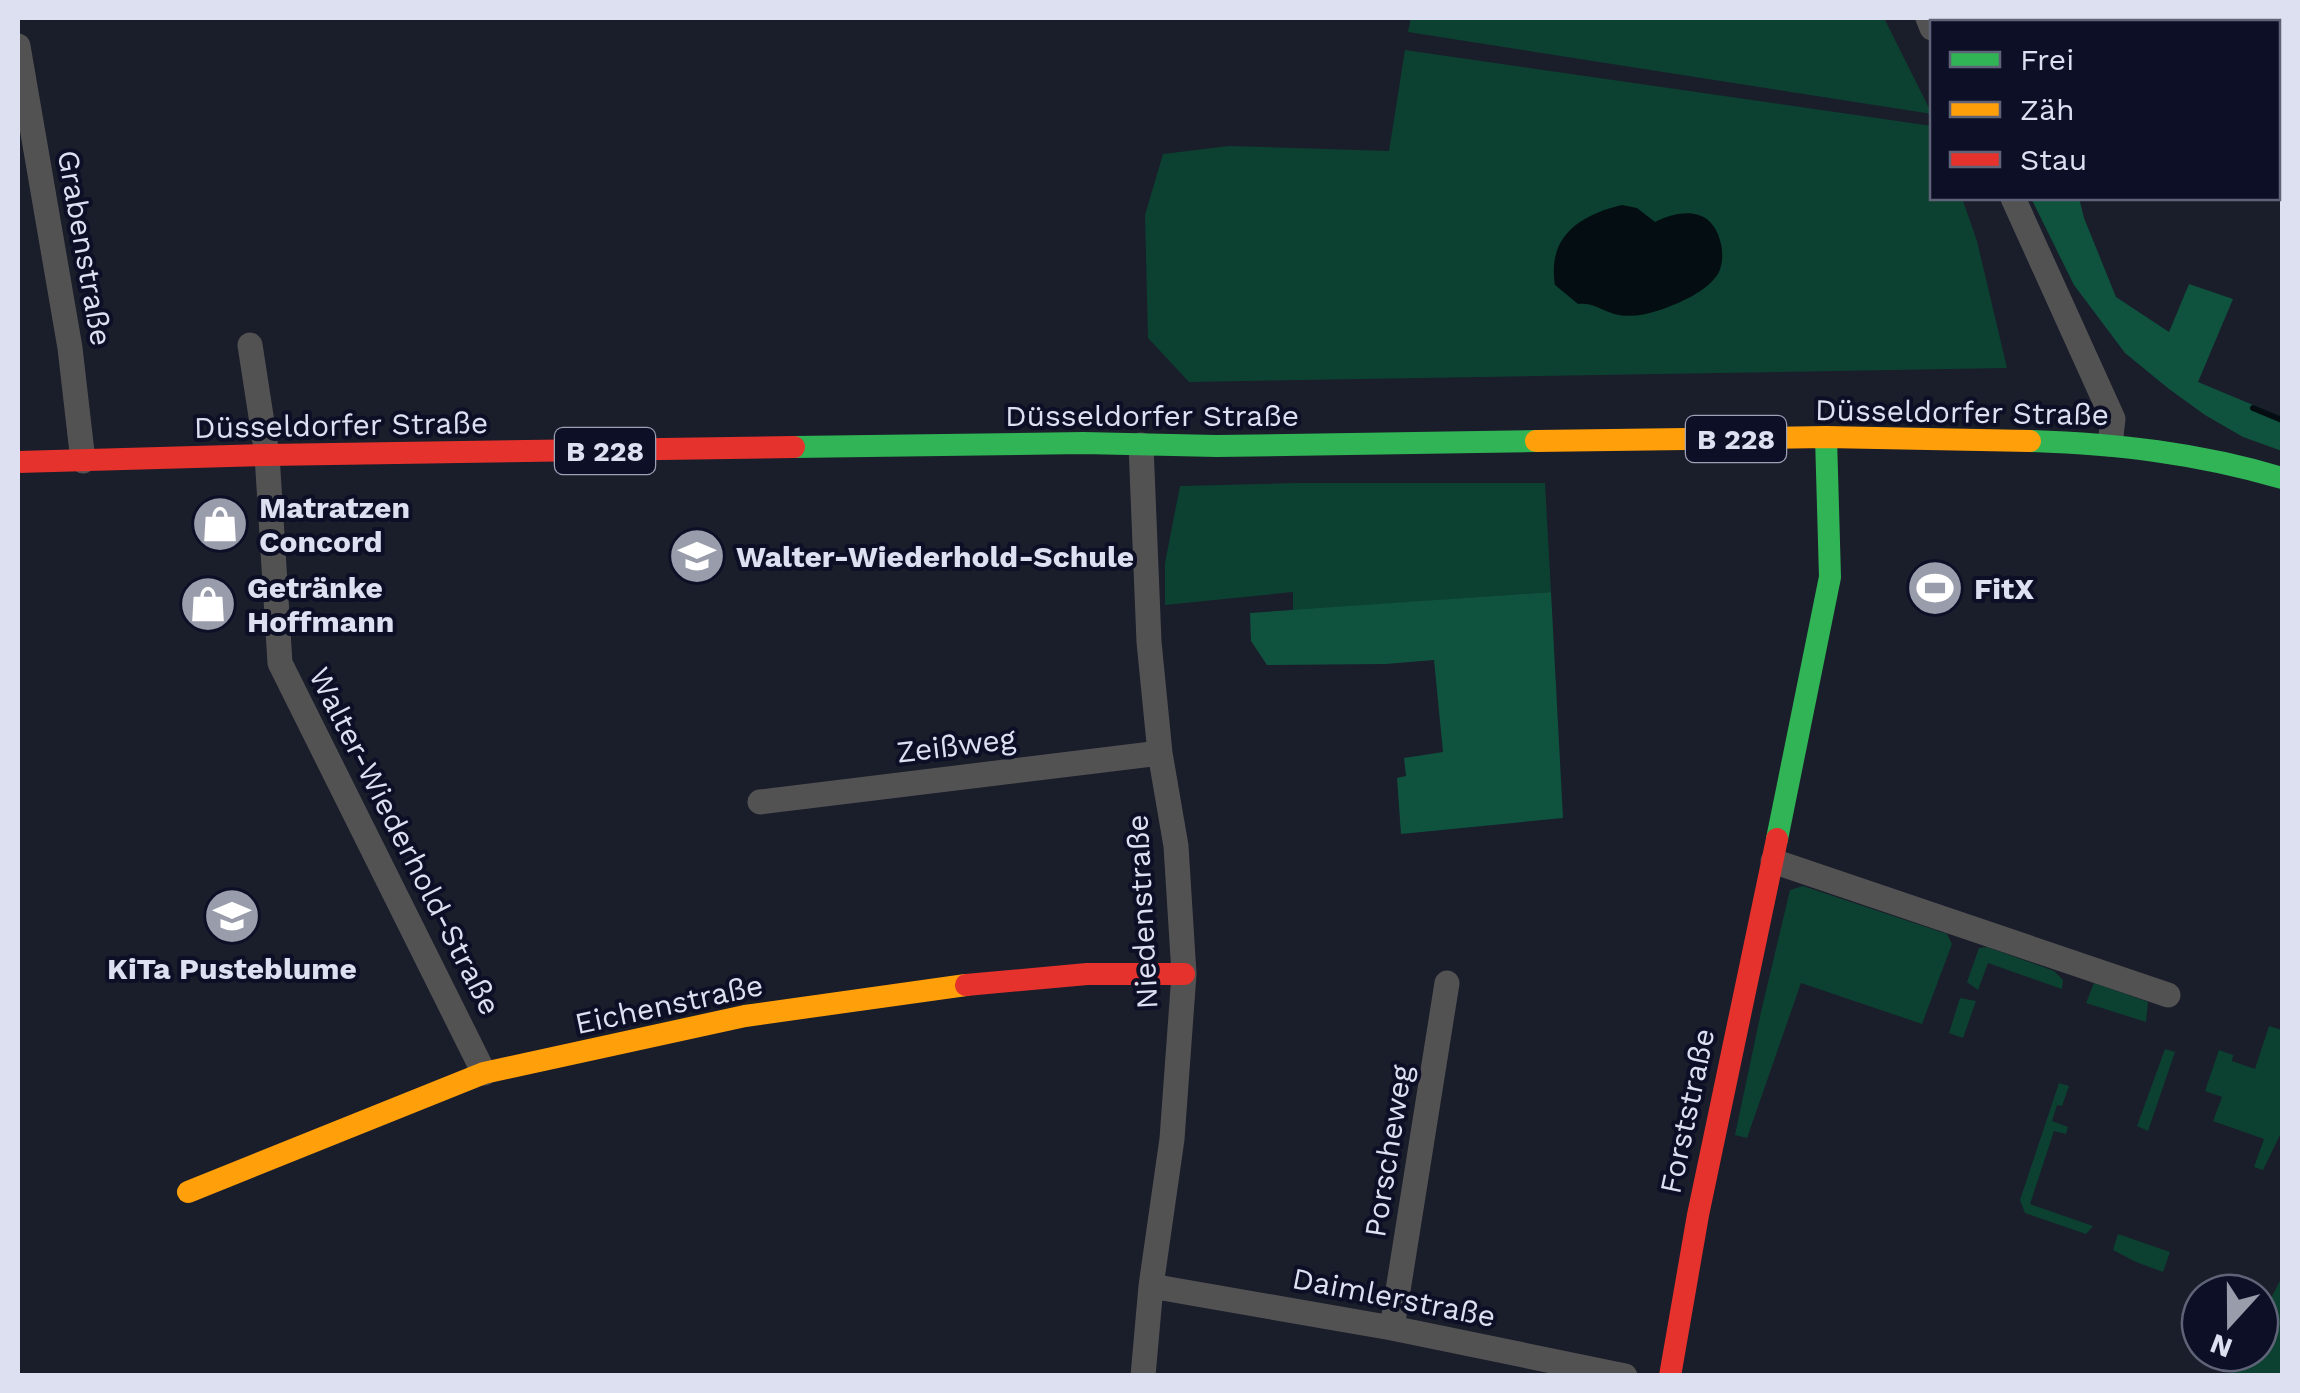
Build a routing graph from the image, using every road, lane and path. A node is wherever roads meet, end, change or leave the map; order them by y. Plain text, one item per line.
1 (18, 46) edge
2 (2014, 200) edge
3 (250, 345) dead end
4 (1826, 438) junction
5 (2110, 444) junction
6 (1141, 445) junction
7 (267, 456) junction
8 (83, 461) junction
9 (18, 462) edge
10 (2282, 478) edge
11 (1160, 754) junction
12 (760, 802) dead end
13 (1773, 861) junction
14 (1184, 974) junction
15 (1447, 983) dead end
16 (2168, 996) dead end
17 (484, 1073) junction
18 (188, 1192) dead end
19 (1151, 1286) junction
20 (1392, 1328) junction
21 (1144, 1376) edge
22 (1625, 1376) edge
23 (1670, 1376) edge

1 - 8 street, Grabenstraße
2 - 5 street
3 - 7 street, Walter-Wiederhold-Straße
4 - 5 main road, Düsseldorfer Straße / B 228
4 - 6 main road, Düsseldorfer Straße / B 228
4 - 13 main road, Forststraße
5 - 10 main road, Düsseldorfer Straße / B 228
6 - 7 main road, Düsseldorfer Straße / B 228
6 - 11 street, Niedenstraße
7 - 8 main road, Düsseldorfer Straße / B 228
7 - 17 street, Walter-Wiederhold-Straße
8 - 9 main road, Düsseldorfer Straße / B 228
11 - 12 street, Zeißweg
11 - 14 street, Niedenstraße
13 - 16 street
13 - 23 main road, Forststraße
14 - 17 main road, Eichenstraße
14 - 19 street, Niedenstraße
15 - 20 street, Porscheweg
17 - 18 main road, Eichenstraße
19 - 20 street, Daimlerstraße
19 - 21 street, Niedenstraße
20 - 22 street, Daimlerstraße

